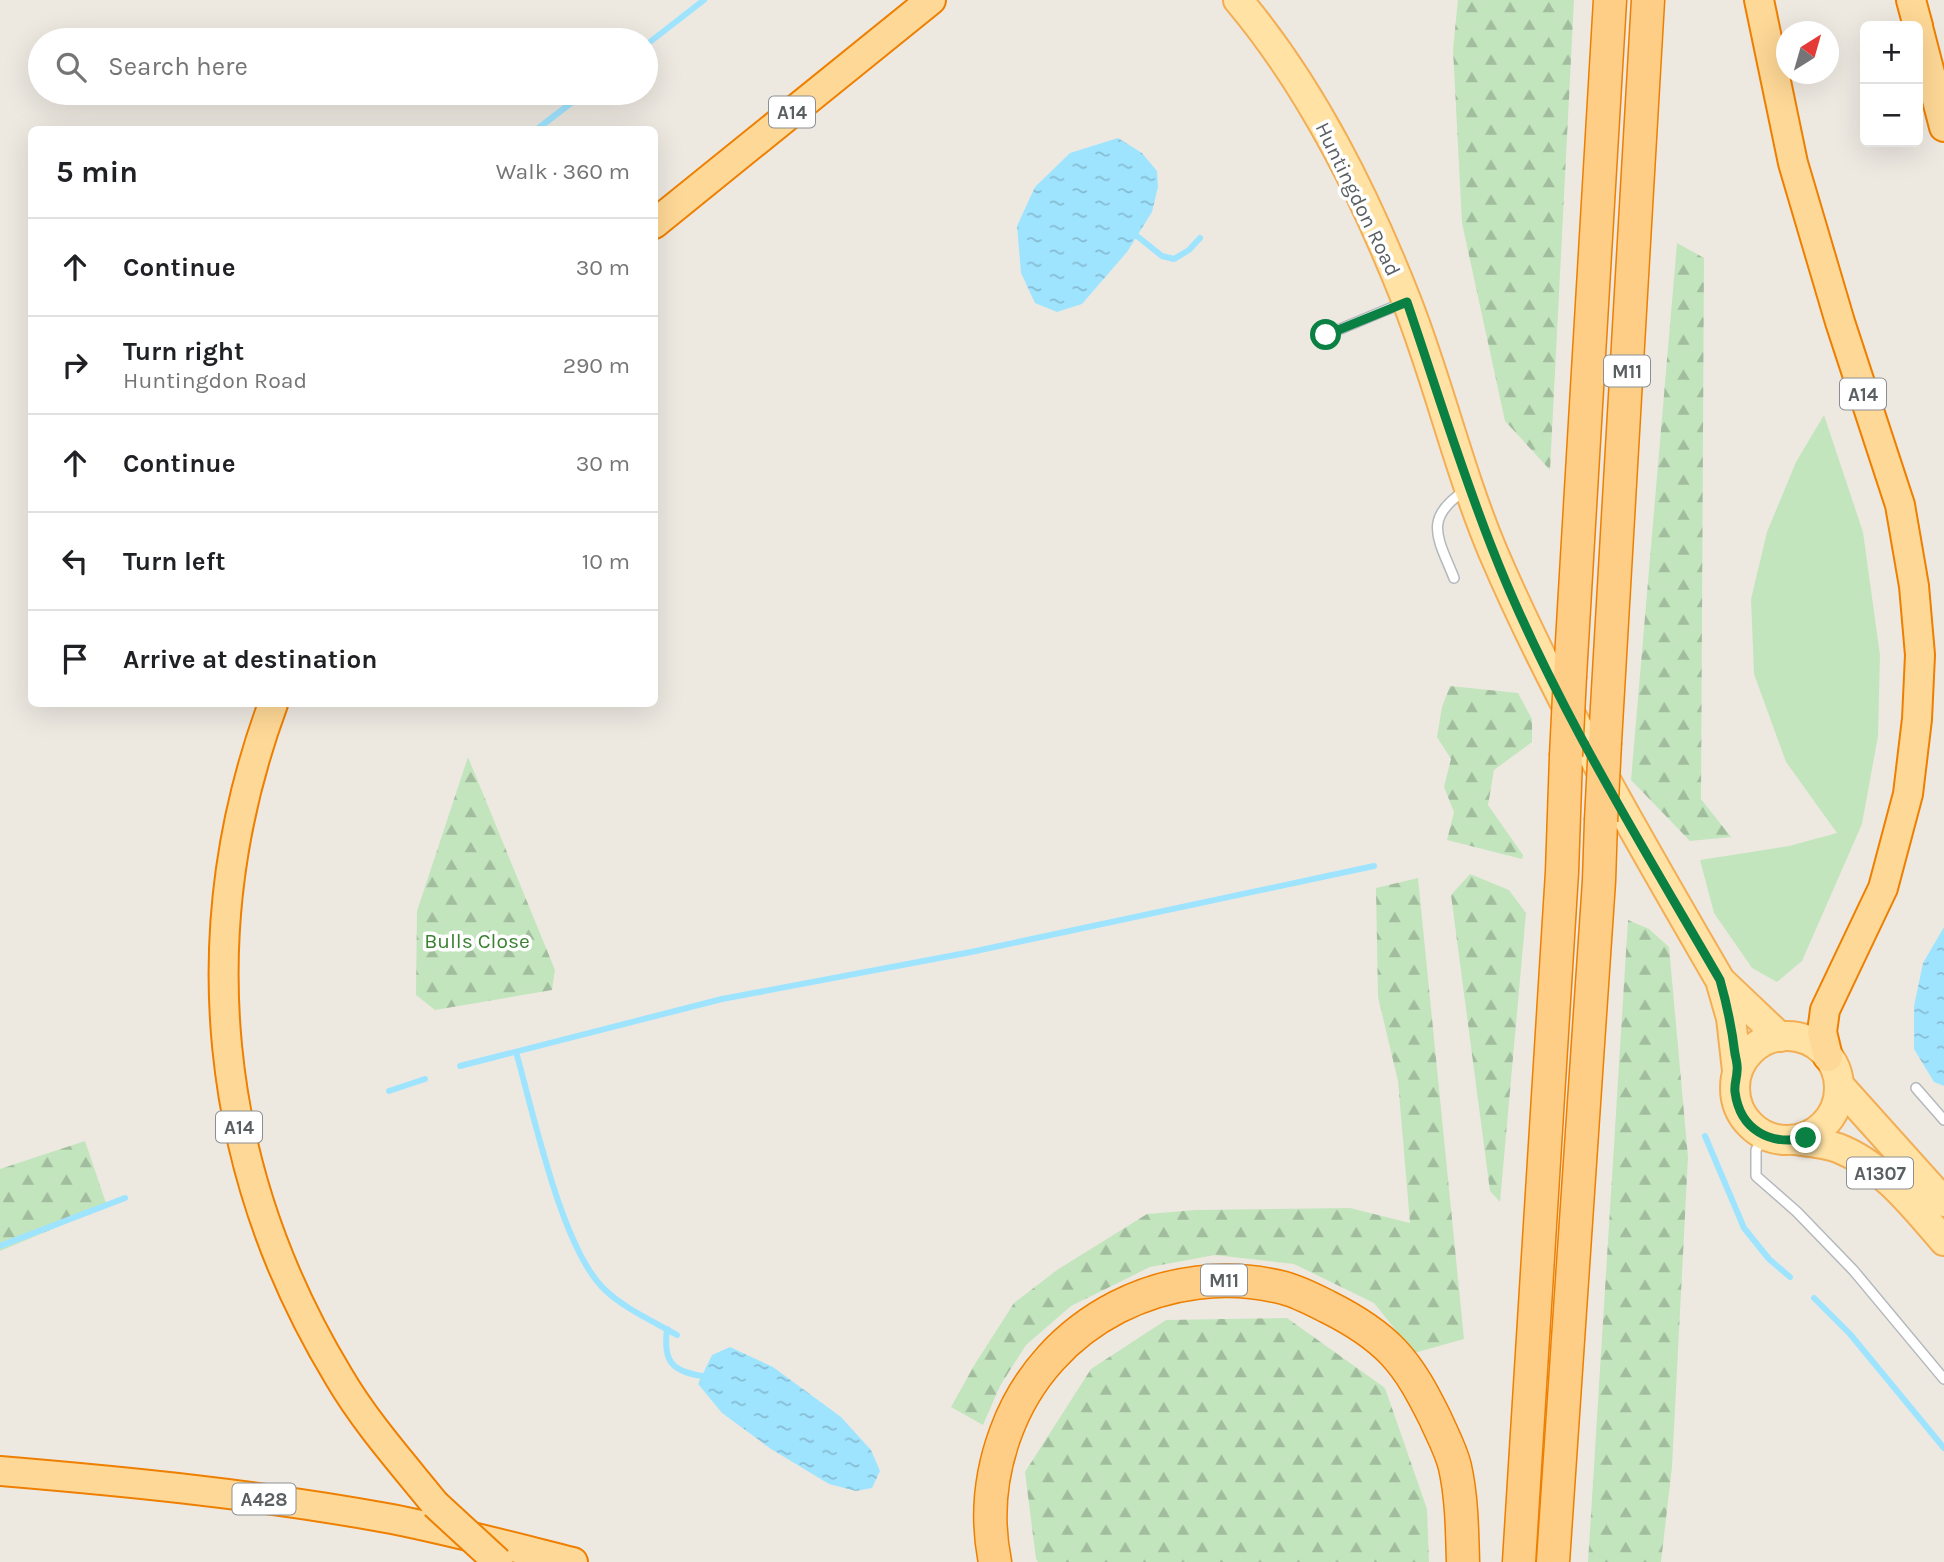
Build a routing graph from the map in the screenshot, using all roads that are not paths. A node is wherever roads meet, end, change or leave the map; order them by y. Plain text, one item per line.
1 (931, 0) edge
2 (1238, 0) edge
3 (1610, 0) edge
4 (1648, 0) edge
5 (1759, 0) edge
6 (1911, 0) edge
7 (1917, 21) edge
8 (1923, 45) edge
9 (1944, 127) edge
10 (658, 221) edge
11 (1407, 302) junction
12 (1326, 335) dead end
13 (1470, 488) junction
14 (1454, 578) dead end
15 (271, 707) edge
16 (1720, 980) junction
17 (1780, 1037) junction
18 (1828, 1057) junction
19 (1737, 1071) junction
20 (1839, 1086) junction
21 (1916, 1088) dead end
22 (1944, 1120) edge
23 (1764, 1136) junction
24 (1794, 1140) junction
25 (1943, 1199) edge
26 (1944, 1241) edge
27 (1944, 1378) edge
28 (0, 1471) edge
29 (498, 1562) edge
30 (573, 1562) edge
31 (995, 1562) edge
32 (1463, 1562) edge
33 (1519, 1562) edge
34 (1553, 1562) edge

1 - 10 highway, A14
2 - 11 main road, Huntingdon Road
3 - 33 highway, M11, bridge
4 - 34 highway, M11, bridge
5 - 18 highway, A14
6 - 7 highway
8 - 9 highway
11 - 12 lane
11 - 13 main road, Huntingdon Road
13 - 14 lane
13 - 16 main road, Huntingdon Road
15 - 29 highway, A14, bridge
16 - 17 main road, Huntingdon Road
16 - 19 main road, Huntingdon Road
17 - 18 main road
17 - 19 main road
18 - 20 main road
19 - 23 main road
20 - 24 main road
20 - 25 main road, A1307
21 - 22 lane
23 - 24 main road
23 - 27 lane
24 - 26 main road, A1307
28 - 30 highway, A428
31 - 32 highway, M11

